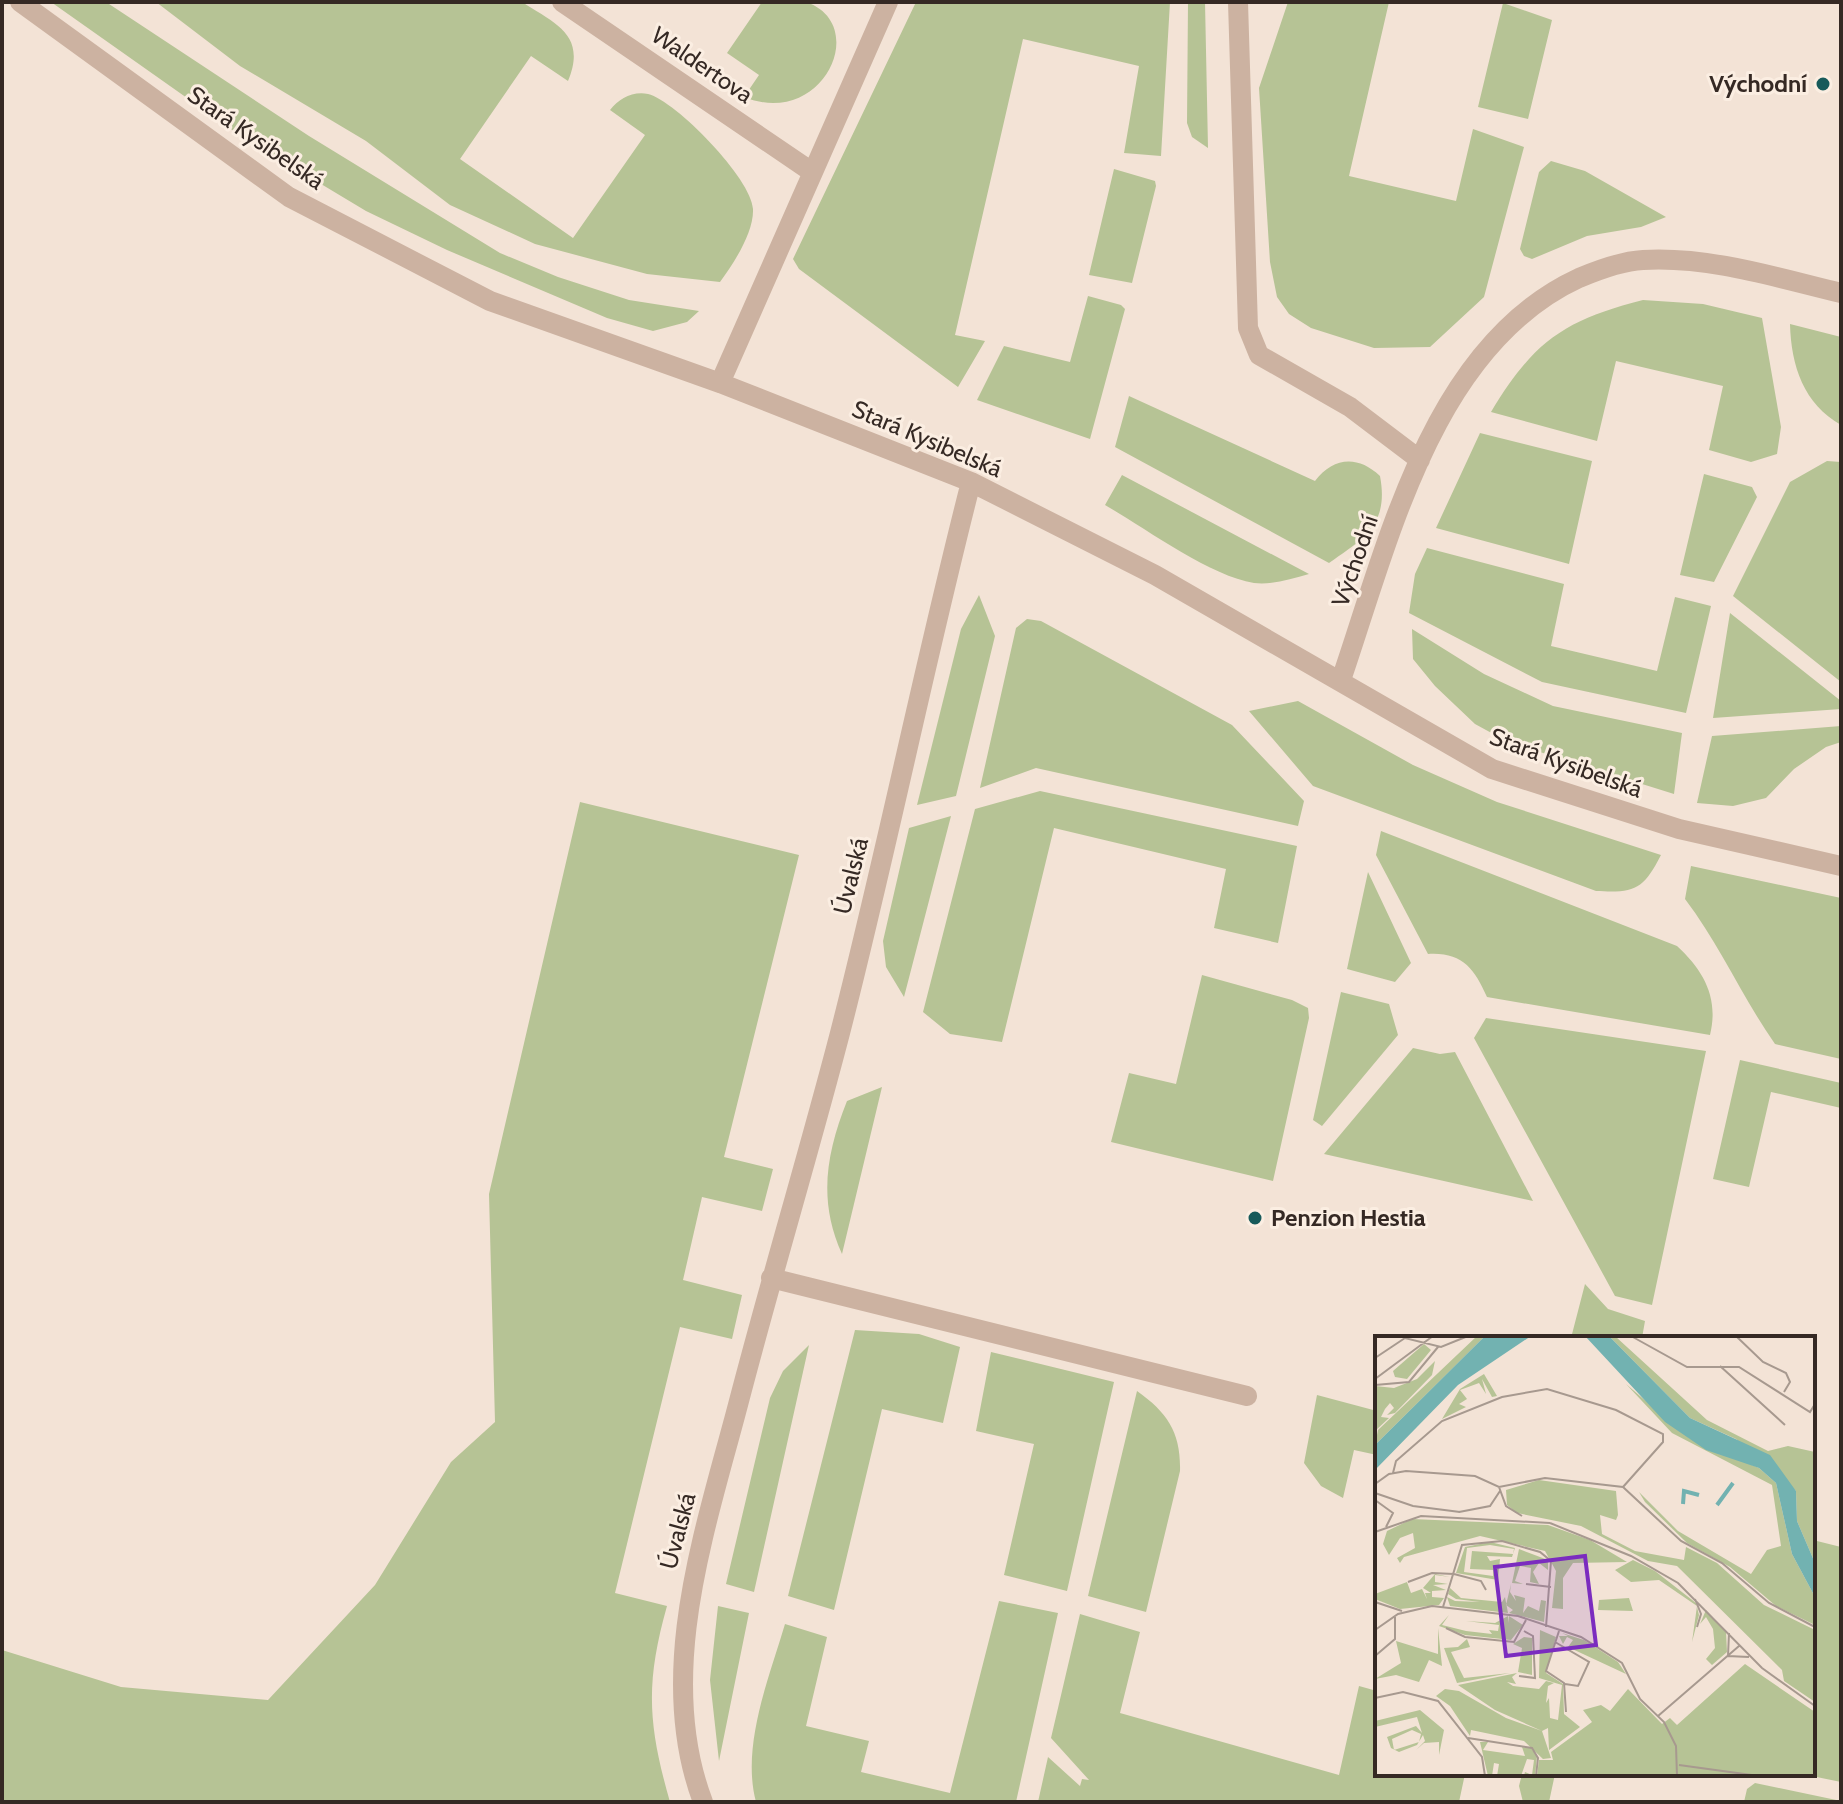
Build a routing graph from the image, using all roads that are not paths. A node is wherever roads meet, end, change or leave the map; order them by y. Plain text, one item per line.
1 (20, 2) edge
2 (562, 2) edge
3 (888, 2) edge
4 (1238, 2) edge
5 (812, 172) junction
6 (1841, 293) edge
7 (720, 383) junction
8 (1420, 460) junction
9 (971, 482) junction
10 (1341, 680) junction
11 (1841, 866) edge
12 (771, 1278) junction
13 (1247, 1396) dead end
14 (703, 1802) edge

1 - 7 street, Stará Kysibelská
2 - 5 street, Waldertova
3 - 5 street
4 - 8 street
5 - 7 street
6 - 8 street, Východní
7 - 9 street, Stará Kysibelská
8 - 10 street, Východní
9 - 10 street, Stará Kysibelská
9 - 12 street, Úvalská
10 - 11 street, Stará Kysibelská
12 - 13 street
12 - 14 street, Úvalská

